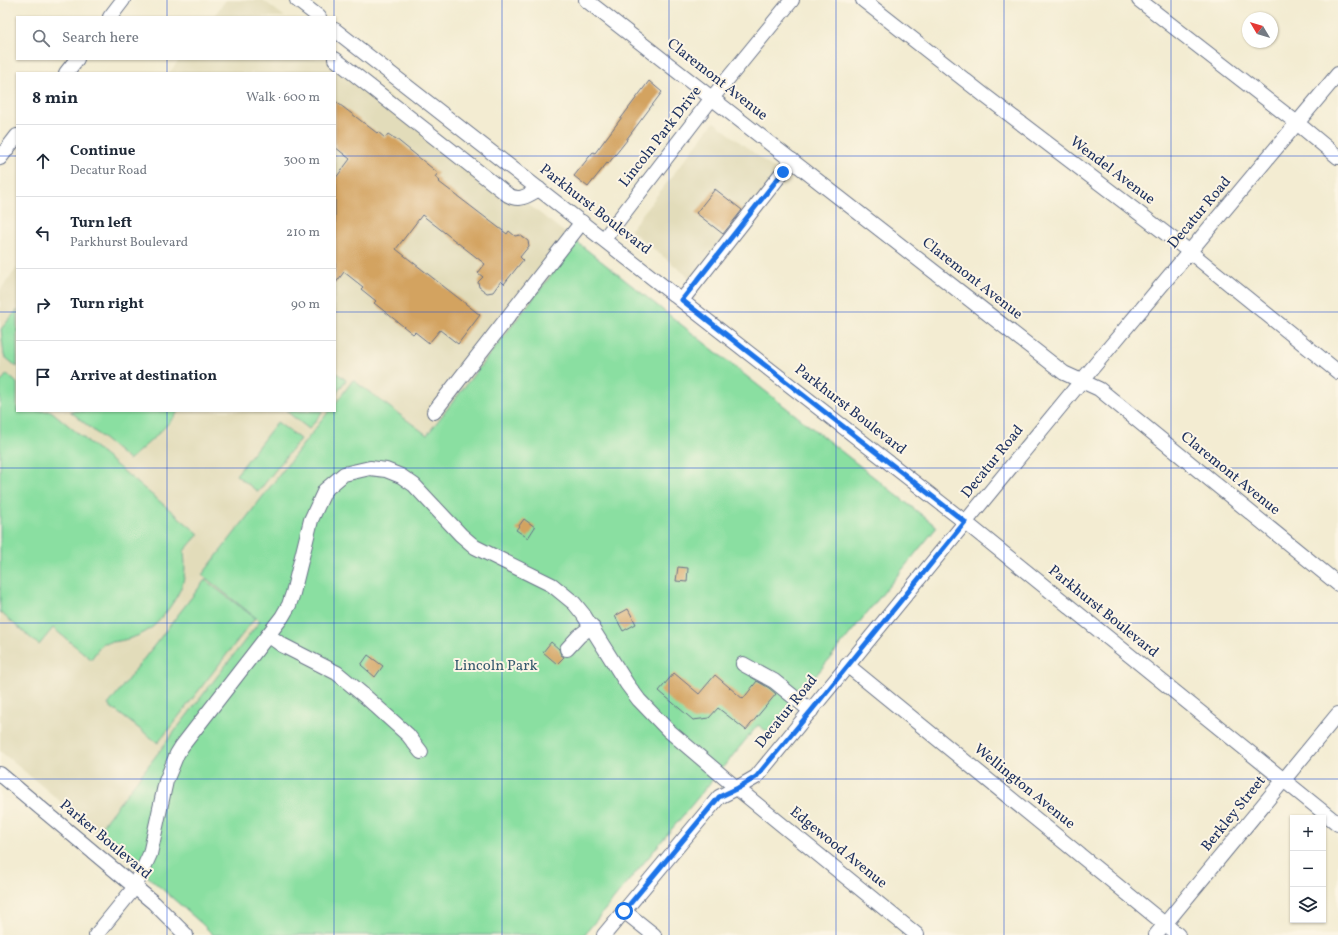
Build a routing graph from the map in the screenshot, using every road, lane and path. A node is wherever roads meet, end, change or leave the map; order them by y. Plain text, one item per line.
1 (123, 0) edge
2 (297, 0) edge
3 (586, 0) edge
4 (792, 0) edge
5 (863, 0) edge
6 (1139, 0) edge
7 (111, 16) edge
8 (318, 16) edge
9 (336, 31) edge
10 (76, 60) edge
11 (336, 60) edge
12 (67, 72) edge
13 (1338, 74) edge
14 (712, 98) junction
15 (1297, 123) junction
16 (16, 137) edge
17 (1338, 157) edge
18 (0, 158) edge
19 (792, 160) junction
20 (539, 189) junction
21 (582, 222) junction
22 (604, 239) junction
23 (1190, 252) junction
24 (682, 300) junction
25 (1338, 372) edge
26 (1082, 381) junction
27 (434, 412) dead end
28 (965, 522) junction
29 (1338, 584) edge
30 (592, 626) junction
31 (268, 635) junction
32 (566, 650) dead end
33 (743, 664) dead end
34 (848, 665) junction
35 (811, 711) junction
36 (1338, 714) edge
37 (421, 752) dead end
38 (0, 774) edge
39 (1284, 780) junction
40 (738, 788) junction
41 (1338, 824) edge
42 (135, 887) junction
43 (624, 911) junction
44 (1161, 930) edge
45 (96, 935) edge
46 (186, 935) edge
47 (604, 935) edge
48 (654, 935) edge
49 (917, 935) edge
50 (1178, 935) edge

1 - 7 street
2 - 8 street
3 - 14 street, Claremont Avenue
4 - 14 street, Lincoln Park Drive
5 - 23 street, Wendel Avenue
6 - 15 street
9 - 20 street, Parkhurst Boulevard
10 - 12 street
11 - 20 street
13 - 15 street, Decatur Road
14 - 19 street, Claremont Avenue
14 - 22 street, Lincoln Park Drive
15 - 17 street
15 - 23 street, Decatur Road
16 - 18 street
19 - 24 street
19 - 26 street, Claremont Avenue
20 - 21 street, Parkhurst Boulevard
21 - 22 street, Parkhurst Boulevard
21 - 27 street
22 - 24 street, Parkhurst Boulevard
23 - 25 street, Wendel Avenue
23 - 26 street, Decatur Road
24 - 28 street, Parkhurst Boulevard
26 - 28 street, Decatur Road
26 - 29 street, Claremont Avenue
28 - 34 street, Decatur Road
28 - 39 street, Parkhurst Boulevard
30 - 31 street, Edgewood Avenue
30 - 32 street
30 - 40 street, Edgewood Avenue
31 - 37 street
31 - 42 street, Edgewood Avenue
33 - 35 street
34 - 35 street, Decatur Road
34 - 44 street, Wellington Avenue
35 - 40 street, Decatur Road
36 - 39 street, Berkley Street
38 - 42 street, Parker Boulevard
39 - 41 street, Parkhurst Boulevard
39 - 44 street, Berkley Street
40 - 43 street, Decatur Road
40 - 49 street, Edgewood Avenue
42 - 45 street, Edgewood Avenue
42 - 46 street, Parker Boulevard
43 - 47 street, Decatur Road
43 - 48 street
44 - 50 street, Wellington Avenue

